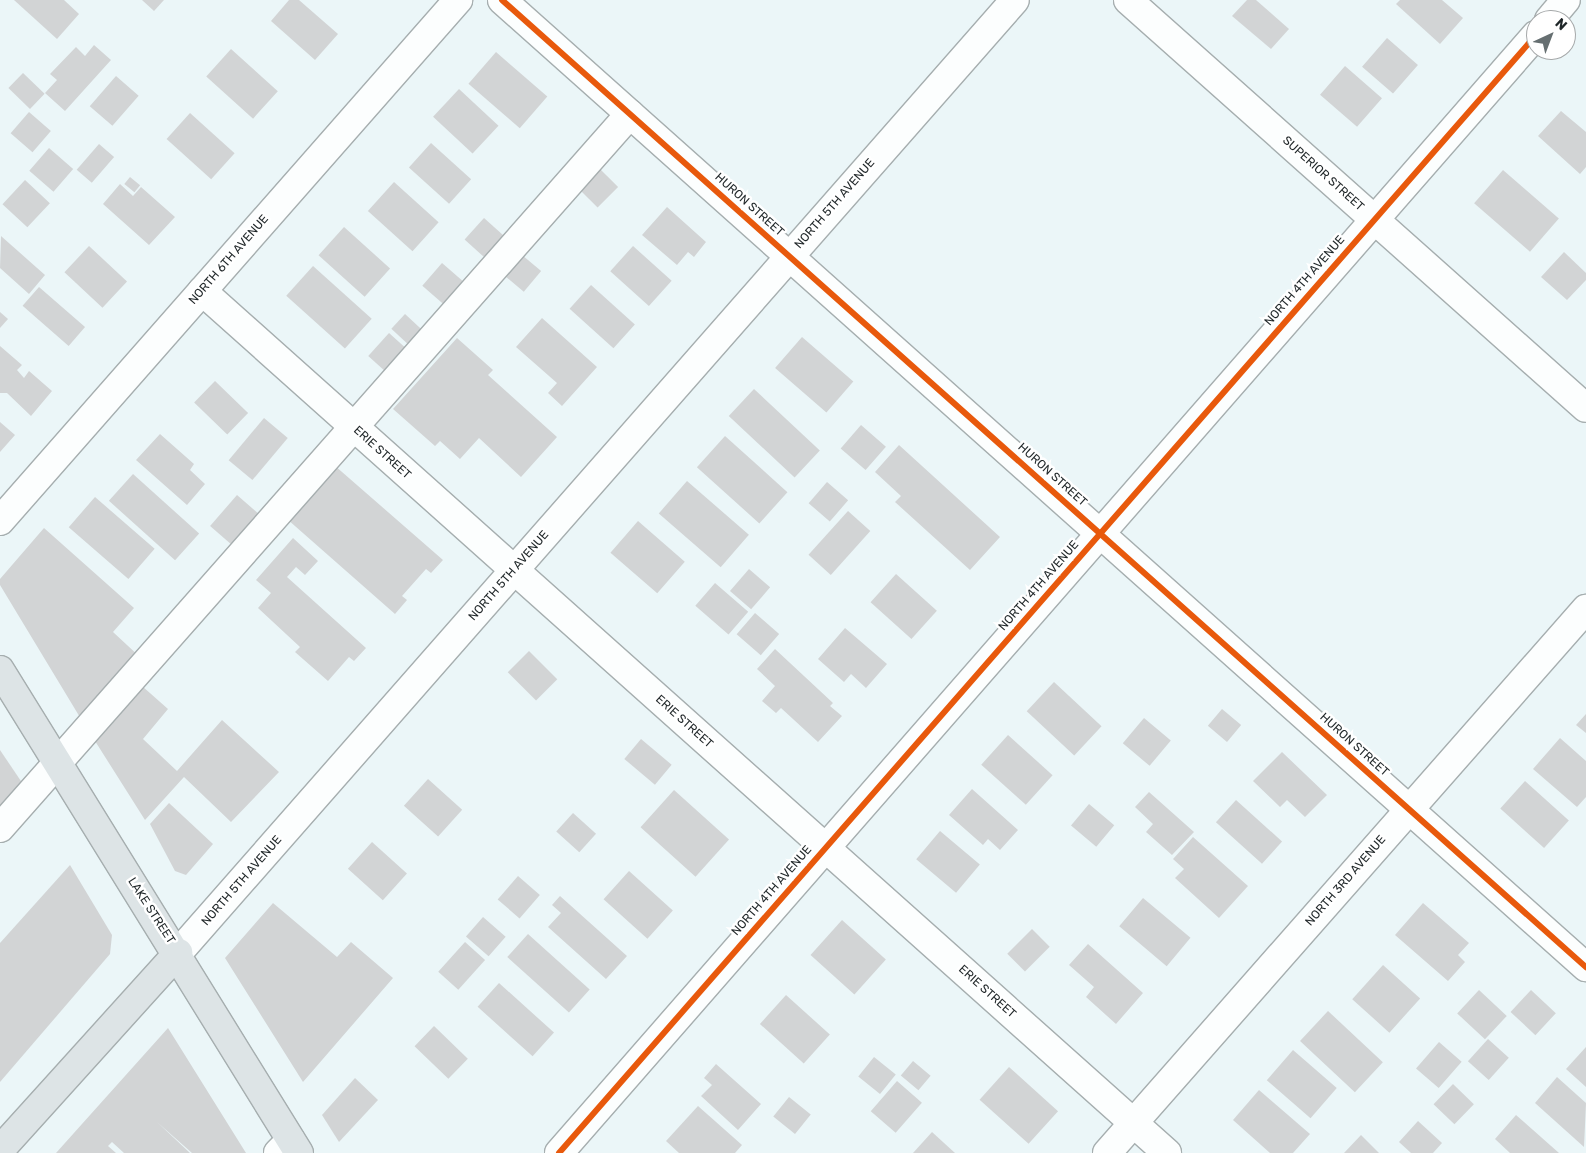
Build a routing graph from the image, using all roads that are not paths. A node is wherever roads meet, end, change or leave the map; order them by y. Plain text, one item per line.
1 (458, 0) edge
2 (502, 0) edge
3 (1015, 0) edge
4 (1128, 0) edge
5 (1566, 0) edge
6 (1558, 10) edge
7 (1526, 45) edge
8 (630, 114) junction
9 (1374, 219) junction
10 (790, 256) junction
11 (202, 291) junction
12 (1586, 408) edge
13 (354, 427) junction
14 (0, 521) edge
15 (1100, 534) junction
16 (514, 570) junction
17 (1586, 608) edge
18 (0, 670) edge
19 (56, 764) junction
20 (1409, 809) junction
21 (0, 828) edge
22 (825, 848) junction
23 (178, 953) junction
24 (1586, 967) edge
25 (1133, 1123) junction
26 (289, 1149) edge
27 (0, 1150) edge
28 (559, 1153) edge
29 (1107, 1153) edge
30 (1167, 1153) edge

1 - 11 street, NORTH 6TH AVENUE
2 - 8 street, HURON STREET
3 - 10 street, NORTH 5TH AVENUE
4 - 9 street, SUPERIOR STREET
5 - 6 street
7 - 9 street, NORTH 4TH AVENUE
8 - 10 street, HURON STREET
8 - 13 street
9 - 12 street, SUPERIOR STREET
9 - 15 street, NORTH 4TH AVENUE
10 - 15 street, HURON STREET
10 - 16 street, NORTH 5TH AVENUE
11 - 13 street, ERIE STREET
11 - 14 street, NORTH 6TH AVENUE
13 - 16 street, ERIE STREET
13 - 19 street
15 - 20 street, HURON STREET
15 - 22 street, NORTH 4TH AVENUE
16 - 22 street, ERIE STREET
16 - 23 street, NORTH 5TH AVENUE
17 - 20 street, NORTH 3RD AVENUE
18 - 19 main road, LAKE STREET
19 - 21 street
19 - 23 main road, LAKE STREET
20 - 24 street, HURON STREET
20 - 25 street, NORTH 3RD AVENUE
22 - 25 street, ERIE STREET
22 - 28 street, NORTH 4TH AVENUE
23 - 26 main road, LAKE STREET
23 - 27 main road, NORTH 5TH AVENUE
25 - 29 street, NORTH 3RD AVENUE
25 - 30 street, ERIE STREET

